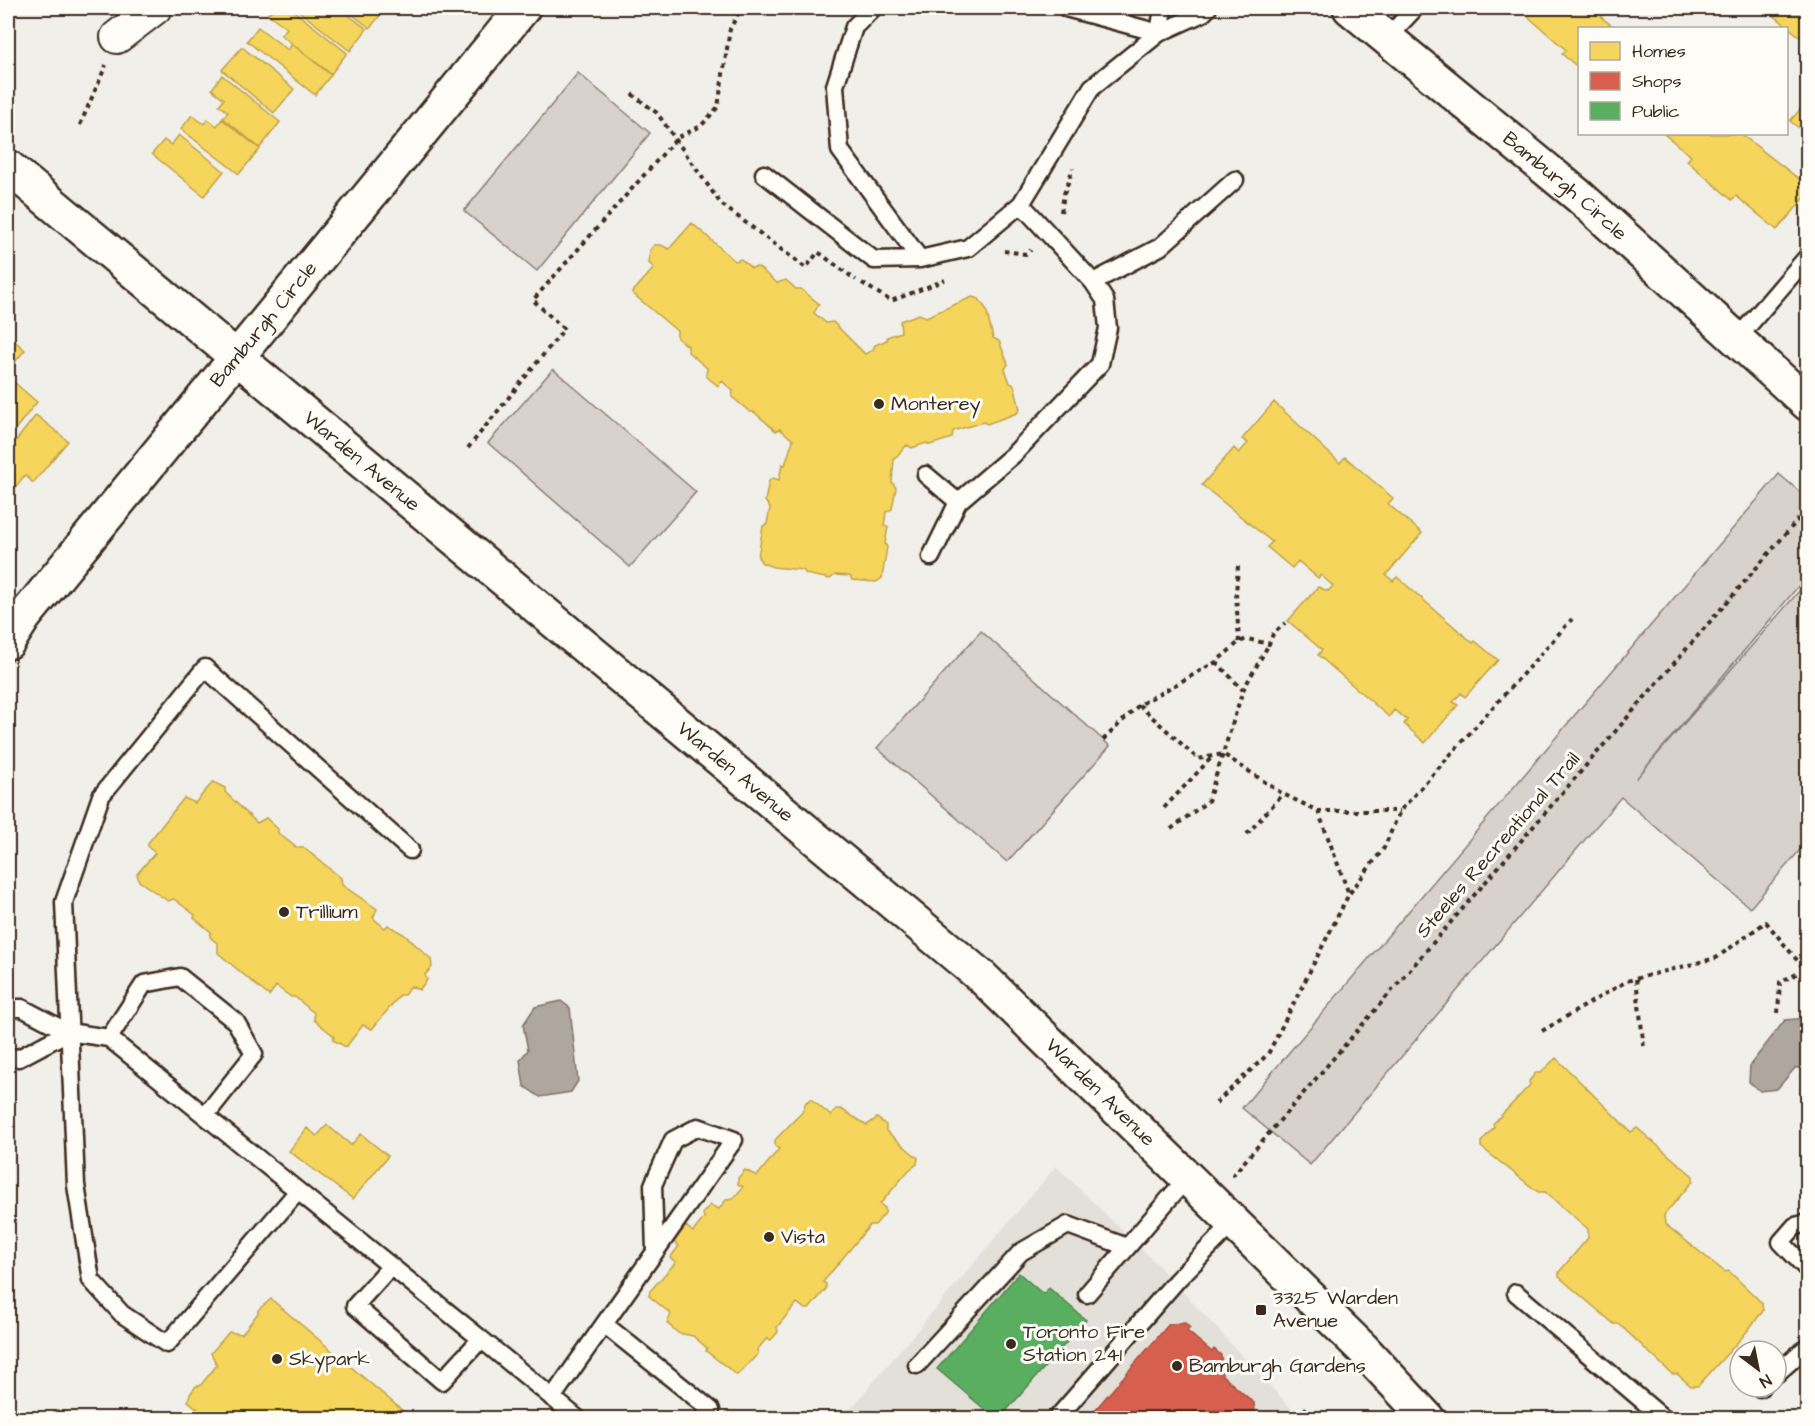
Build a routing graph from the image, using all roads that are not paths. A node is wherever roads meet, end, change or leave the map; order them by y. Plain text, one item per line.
1 (155, 8) edge
2 (523, 8) edge
3 (873, 8) edge
4 (1065, 8) edge
5 (1162, 8) edge
6 (1208, 8) edge
7 (1350, 8) edge
8 (1415, 8) edge
9 (1159, 33) junction
10 (117, 37) road end
11 (1386, 39) junction
12 (8, 167) edge
13 (764, 174) dead end
14 (1235, 180) dead end
15 (1021, 204) junction
16 (1808, 256) edge
17 (920, 259) junction
18 (1093, 282) junction
19 (1736, 340) junction
20 (238, 357) junction
21 (1808, 404) edge
22 (926, 475) dead end
23 (958, 502) junction
24 (931, 557) dead end
25 (13, 621) edge
26 (410, 850) dead end
27 (8, 1008) edge
28 (68, 1032) junction
29 (109, 1038) junction
30 (8, 1058) edge
31 (205, 1116) junction
32 (1186, 1179) junction
33 (298, 1191) junction
34 (1808, 1223) edge
35 (1232, 1224) junction
36 (1127, 1247) junction
37 (655, 1252) junction
38 (391, 1266) junction
39 (1808, 1270) edge
40 (1516, 1293) dead end
41 (1087, 1294) dead end
42 (604, 1324) junction
43 (481, 1339) junction
44 (1808, 1346) edge
45 (1788, 1364) edge
46 (917, 1365) dead end
47 (552, 1398) junction
48 (577, 1419) edge
49 (703, 1419) edge
50 (1056, 1419) edge
51 (1427, 1419) edge
52 (1662, 1419) edge

1 - 10 street
2 - 20 main road, Bamburgh Circle
3 - 17 lane
4 - 9 lane
5 - 9 lane
6 - 9 lane
7 - 11 main road, Bamburgh Circle
8 - 11 lane
9 - 15 lane
11 - 19 main road, Bamburgh Circle
12 - 20 main road, Warden Avenue
13 - 17 lane
14 - 18 lane
15 - 17 lane
15 - 18 lane
16 - 19 lane
18 - 23 lane
19 - 21 main road, Bamburgh Circle
20 - 25 main road, Bamburgh Circle
20 - 32 main road, Warden Avenue
22 - 23 lane
23 - 24 lane
26 - 28 lane
27 - 28 lane
28 - 29 lane
28 - 30 lane
28 - 33 lane
29 - 31 lane
29 - 31 lane
31 - 33 lane
32 - 35 main road, Warden Avenue
32 - 36 lane
33 - 38 lane
34 - 39 lane
35 - 50 lane
35 - 51 main road, Warden Avenue
36 - 41 lane
36 - 46 lane
37 - 37 lane
37 - 42 lane
38 - 43 lane
38 - 43 lane
40 - 52 lane
42 - 47 lane
42 - 49 lane
43 - 47 lane
44 - 45 lane
47 - 48 lane

